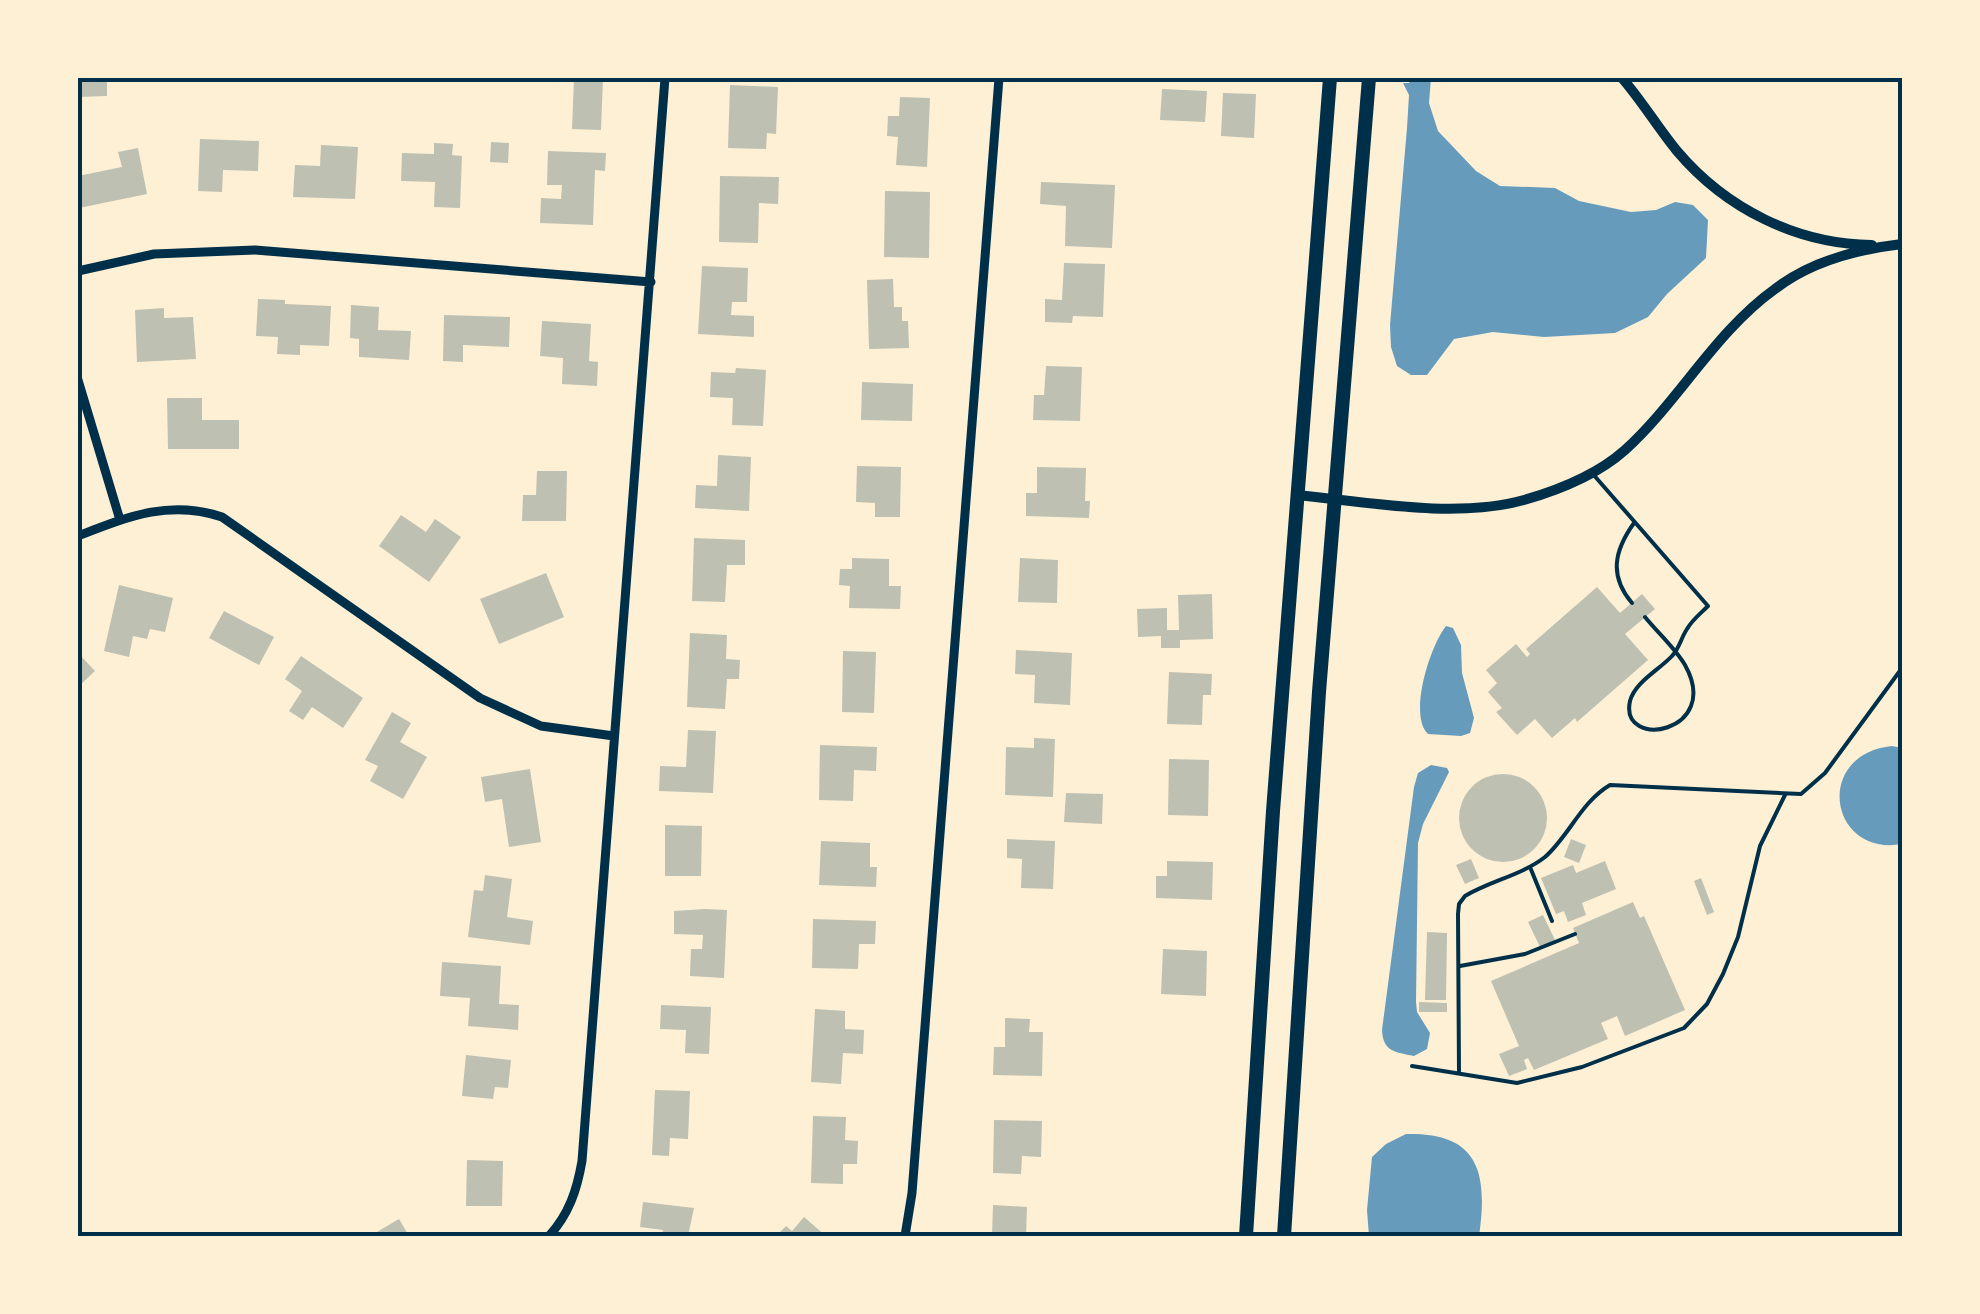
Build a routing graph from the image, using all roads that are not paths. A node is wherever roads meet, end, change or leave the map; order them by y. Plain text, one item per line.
1 (666, 78) edge
2 (999, 78) edge
3 (1330, 78) edge
4 (1369, 78) edge
5 (1622, 78) edge
6 (1898, 245) edge
7 (78, 271) edge
8 (650, 282) junction
9 (78, 380) edge
10 (1592, 473) junction
11 (1297, 495) junction
12 (1334, 498) junction
13 (120, 520) junction
14 (1634, 523) junction
15 (78, 536) edge
16 (1632, 604) dead end
17 (1645, 618) dead end
18 (1676, 653) junction
19 (1902, 668) edge
20 (614, 736) junction
21 (1786, 795) junction
22 (1530, 867) junction
23 (1552, 921) dead end
24 (1575, 934) dead end
25 (1458, 967) junction
26 (1412, 1066) dead end
27 (1459, 1072) junction
28 (549, 1236) edge
29 (905, 1236) edge
30 (1246, 1236) edge
31 (1284, 1236) edge

1 - 8 street
2 - 29 street
3 - 11 main road
4 - 12 main road
5 - 6 street
6 - 10 street
7 - 8 street
8 - 20 street
9 - 13 street
10 - 12 street
10 - 14 lane
11 - 12 street
11 - 30 main road
12 - 31 main road
13 - 15 street
13 - 20 street
14 - 16 lane
14 - 18 lane
17 - 18 lane
18 - 18 lane
19 - 21 lane
20 - 28 street
21 - 22 lane
21 - 27 lane
22 - 23 lane
22 - 25 lane
24 - 25 lane
25 - 27 lane
26 - 27 lane

